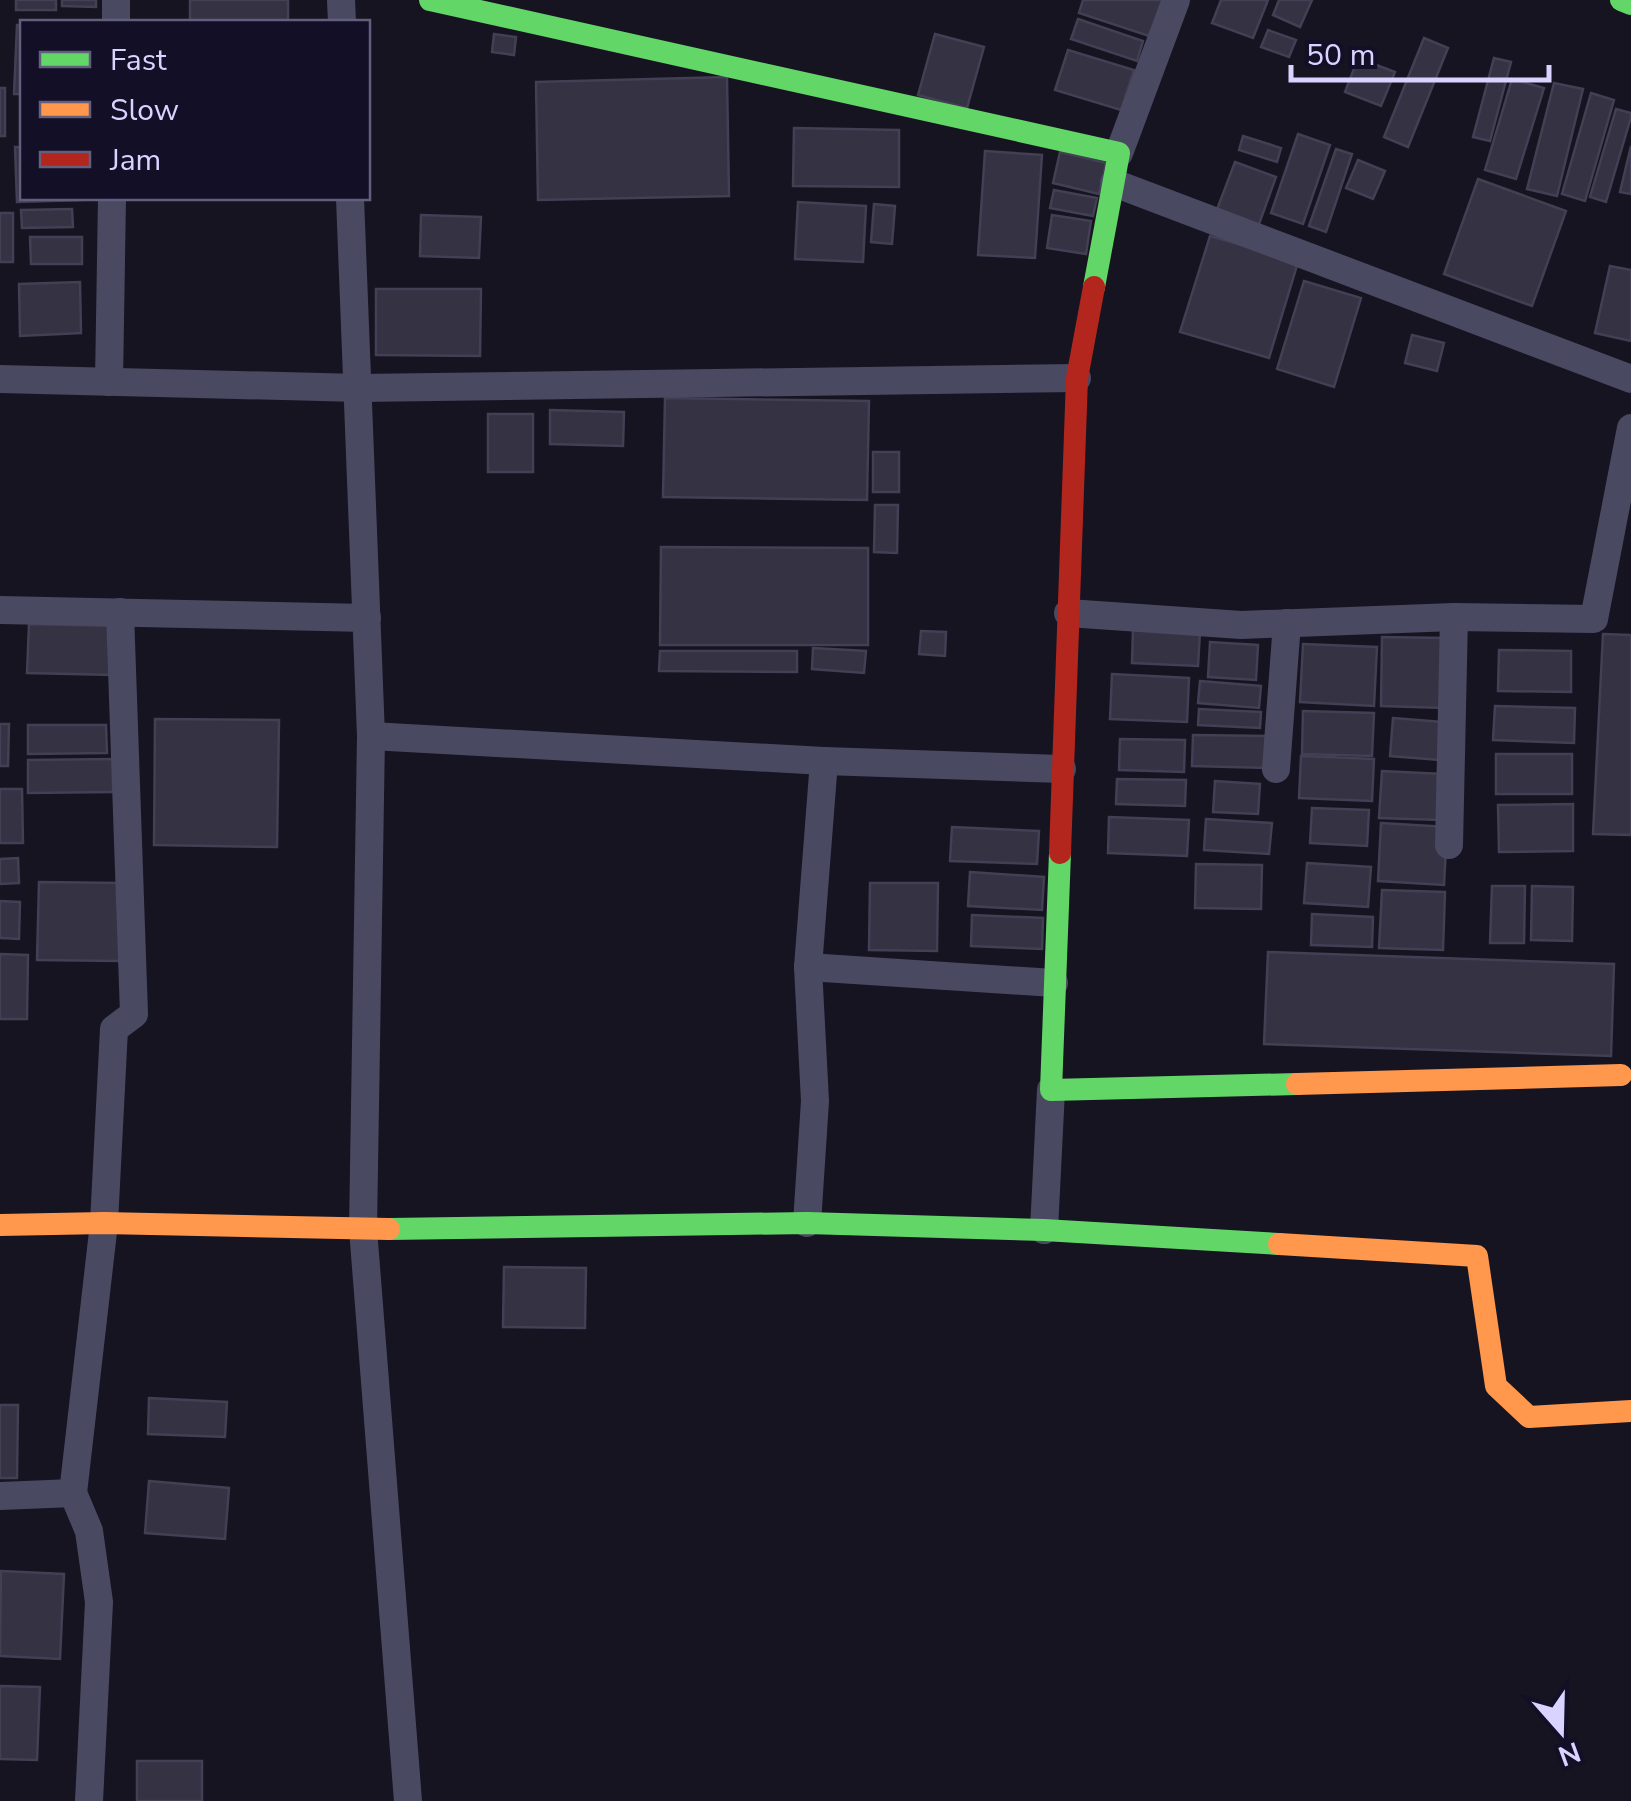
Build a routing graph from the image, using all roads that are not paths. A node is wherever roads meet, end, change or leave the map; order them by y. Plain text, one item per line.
1 (430, 0) edge
2 (1176, 0) edge
3 (1620, 0) edge
4 (1631, 4) edge
5 (1119, 153) junction
6 (1114, 183) junction
7 (112, 200) edge
8 (350, 200) edge
9 (1077, 378) junction
10 (0, 379) edge
11 (1631, 379) edge
12 (109, 382) junction
13 (360, 388) junction
14 (1631, 428) edge
15 (0, 610) edge
16 (120, 612) junction
17 (1068, 612) junction
18 (1454, 617) junction
19 (367, 618) junction
20 (1287, 623) junction
21 (370, 736) junction
22 (824, 761) junction
23 (1062, 769) junction
24 (1276, 769) dead end
25 (1450, 845) dead end
26 (808, 966) junction
27 (1054, 982) junction
28 (1621, 1074) dead end
29 (1051, 1090) junction
30 (104, 1223) junction
31 (806, 1223) junction
32 (0, 1225) edge
33 (362, 1230) junction
34 (1044, 1230) junction
35 (1631, 1411) edge
36 (73, 1493) junction
37 (0, 1496) edge
38 (89, 1801) edge
39 (408, 1801) edge

1 - 5 main road
2 - 5 street
3 - 4 main road
5 - 6 main road
6 - 9 main road
6 - 11 street
7 - 12 street
8 - 13 street
9 - 13 street
9 - 17 main road
10 - 12 street
12 - 13 street
13 - 19 street
14 - 18 street
15 - 16 street
16 - 19 street
16 - 30 street
17 - 20 street
17 - 23 main road
18 - 20 street
18 - 25 street
19 - 21 street
20 - 24 street
21 - 22 street
21 - 33 street
22 - 23 street
22 - 26 street
23 - 27 main road
26 - 27 street
26 - 31 street
27 - 29 main road
28 - 29 main road
29 - 34 street
30 - 32 main road
30 - 33 main road
30 - 36 street
31 - 33 main road
31 - 34 main road
33 - 39 street
34 - 35 main road
36 - 37 street
36 - 38 street

